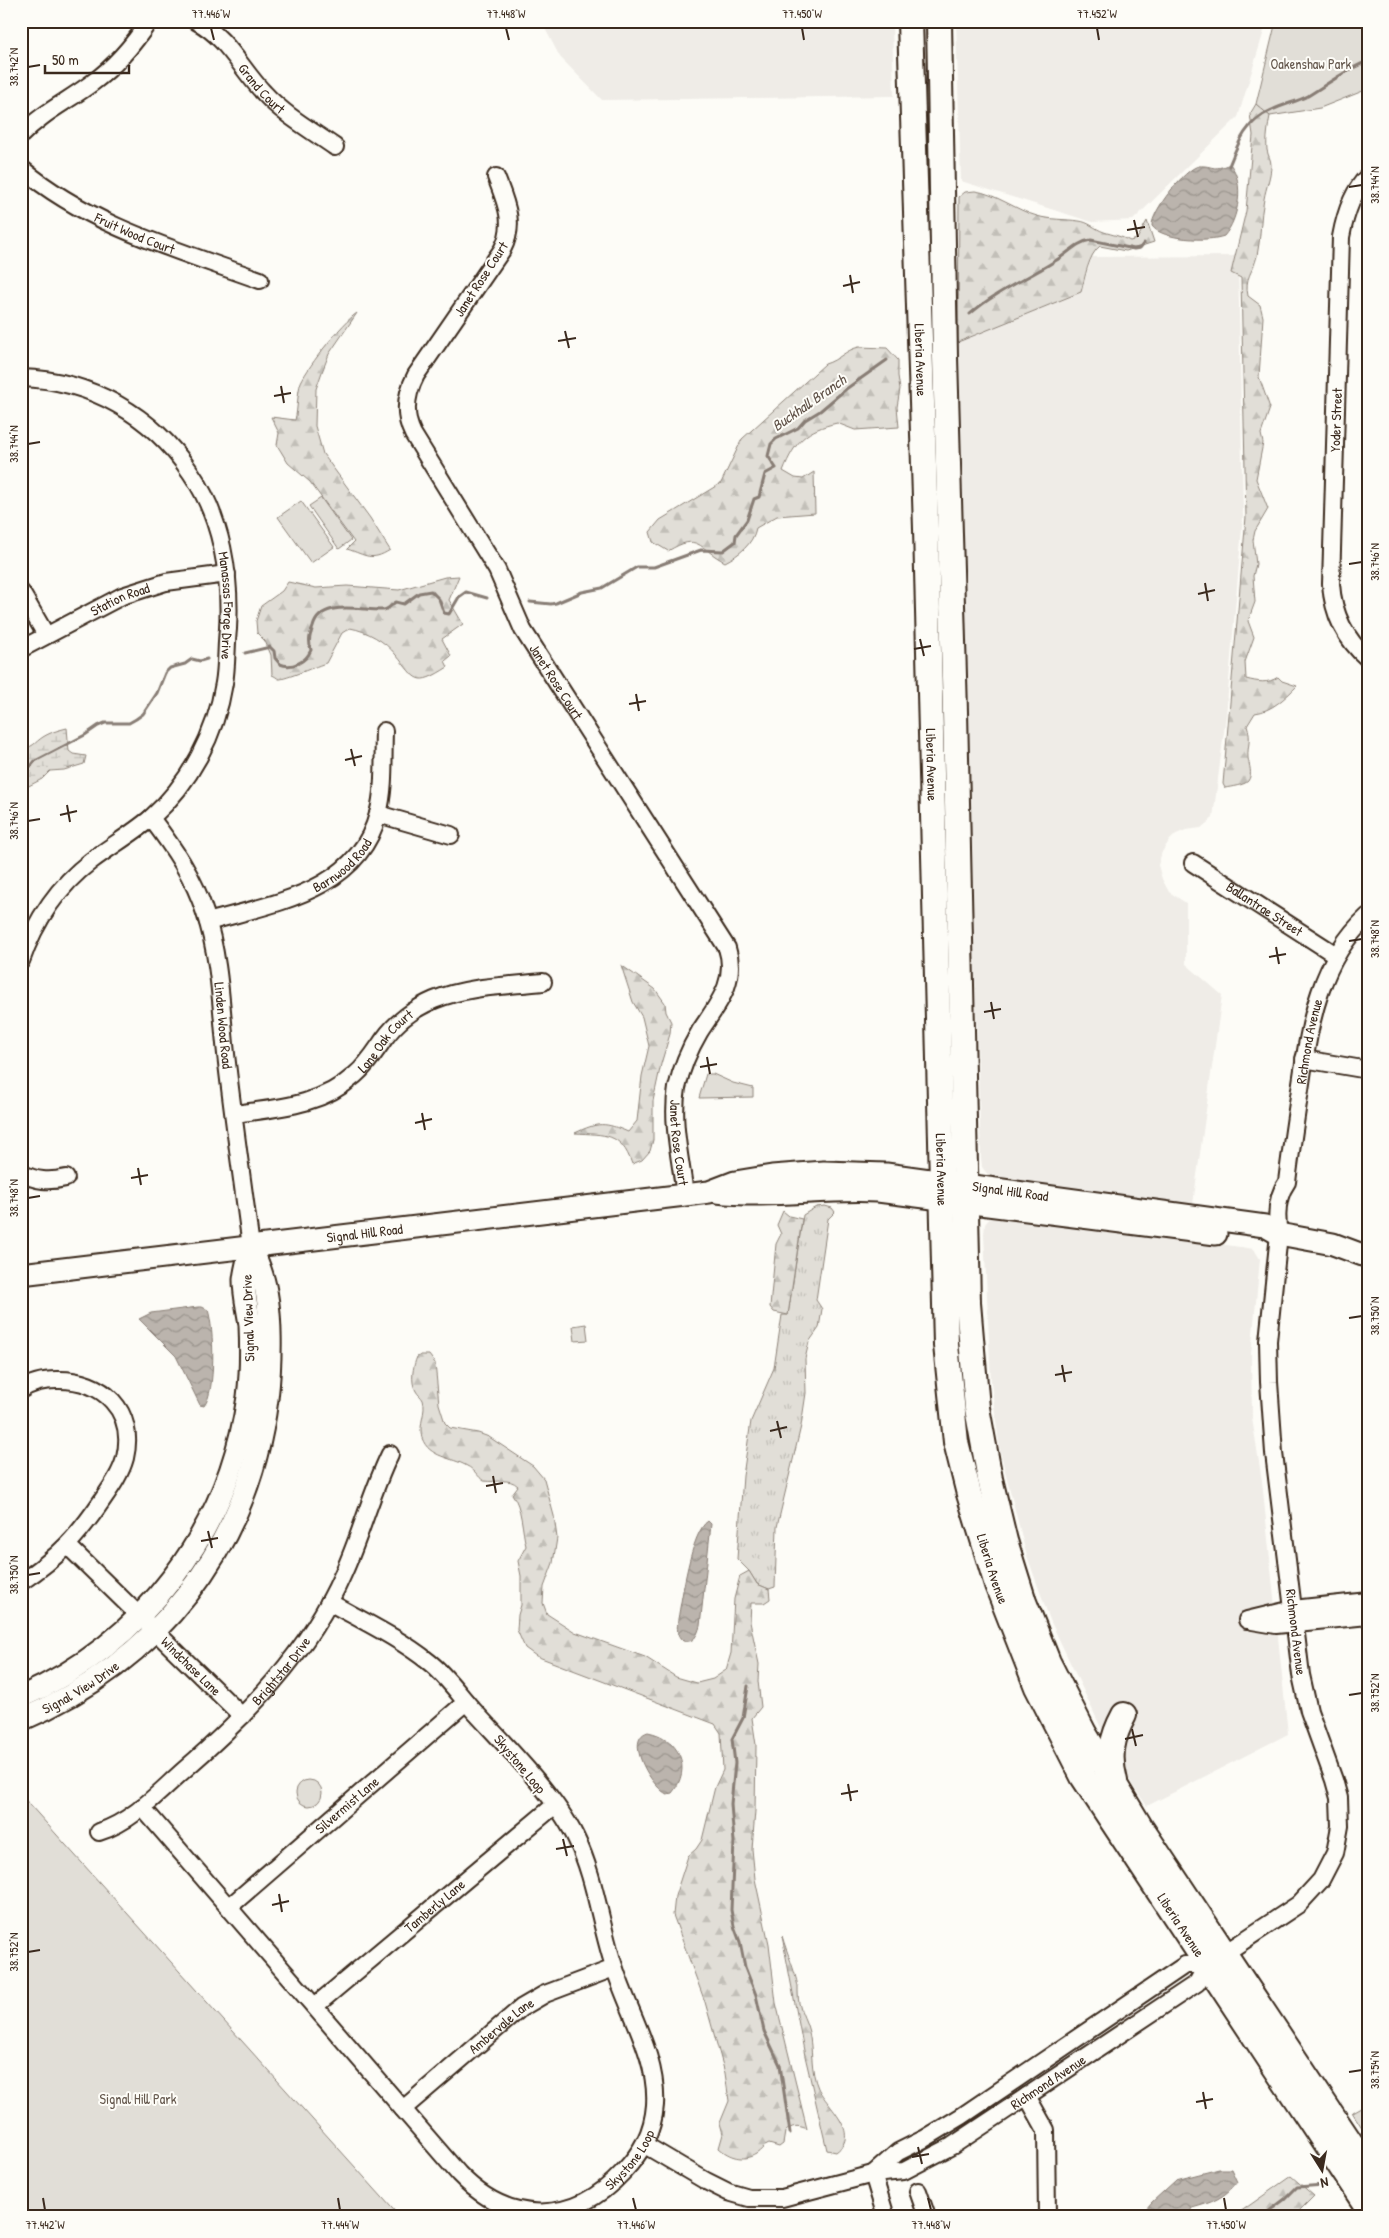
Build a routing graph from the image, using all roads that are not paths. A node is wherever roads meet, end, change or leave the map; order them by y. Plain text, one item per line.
1 (149, 21) edge
2 (196, 21) edge
3 (910, 21) edge
4 (939, 21) edge
5 (21, 135) edge
6 (335, 147) dead end
7 (21, 168) edge
8 (1368, 176) edge
9 (496, 177) dead end
10 (260, 280) dead end
11 (21, 378) edge
12 (227, 574) junction
13 (21, 592) edge
14 (46, 636) junction
15 (21, 649) edge
16 (1368, 659) edge
17 (384, 731) dead end
18 (378, 814) junction
19 (151, 818) junction
20 (451, 835) dead end
21 (1193, 863) dead end
22 (1368, 916) edge
23 (208, 922) junction
24 (1336, 955) junction
25 (21, 961) edge
26 (543, 982) dead end
27 (1304, 1060) junction
28 (1368, 1070) edge
29 (234, 1114) junction
30 (21, 1173) edge
31 (66, 1178) dead end
32 (943, 1190) junction
33 (966, 1194) junction
34 (685, 1195) junction
35 (1176, 1214) junction
36 (1112, 1221) junction
37 (1279, 1234) junction
38 (251, 1247) junction
39 (1368, 1257) edge
40 (21, 1274) edge
41 (21, 1390) edge
42 (390, 1454) dead end
43 (68, 1546) junction
44 (21, 1582) edge
45 (1368, 1601) edge
46 (329, 1602) junction
47 (1294, 1616) junction
48 (1368, 1616) edge
49 (147, 1625) junction
50 (21, 1697) edge
51 (466, 1702) junction
52 (1124, 1714) dead end
53 (242, 1716) junction
54 (21, 1720) edge
55 (1118, 1792) junction
56 (555, 1805) junction
57 (142, 1806) junction
58 (99, 1832) dead end
59 (229, 1908) junction
60 (1216, 1959) junction
61 (614, 1968) junction
62 (314, 2006) junction
63 (1027, 2096) junction
64 (403, 2109) junction
65 (645, 2145) junction
66 (1368, 2169) edge
67 (873, 2174) junction
68 (918, 2191) dead end
69 (1368, 2208) edge
70 (886, 2217) edge
71 (927, 2217) edge
72 (1047, 2217) edge

1 - 5 street
2 - 6 street, Grand Court
3 - 32 highway, Liberia Avenue
4 - 33 highway, Liberia Avenue
7 - 10 street, Fruit Wood Court
8 - 16 street, Yoder Street
9 - 34 street, Janet Rose Court
11 - 12 street, Manassas Forge Drive
12 - 14 street, Station Road
12 - 19 street, Manassas Forge Drive
13 - 14 street
14 - 15 street, Station Road
17 - 18 street, Barnwood Road
18 - 20 street
18 - 23 street, Barnwood Road
19 - 23 street, Linden Wood Road
19 - 25 street, Manassas Forge Drive
21 - 24 street, Ballantrae Street
22 - 24 street, Richmond Avenue
23 - 29 street, Linden Wood Road
24 - 27 street, Richmond Avenue
26 - 29 street, Lone Oak Court
27 - 28 street
27 - 37 street, Richmond Avenue
29 - 38 street, Linden Wood Road
30 - 31 street
32 - 33 main road, Signal Hill Road
32 - 34 main road, Signal Hill Road
32 - 60 highway, Liberia Avenue
33 - 35 main road, Signal Hill Road
33 - 36 main road, Signal Hill Road
33 - 55 highway, Liberia Avenue
34 - 38 main road, Signal Hill Road
35 - 36 main road
35 - 37 main road, Signal Hill Road
36 - 37 main road, Signal Hill Road
37 - 39 main road, Signal Hill Road
37 - 47 street, Richmond Avenue
38 - 40 main road, Signal Hill Road
38 - 49 main road, Signal View Drive
41 - 43 street
42 - 46 street, Brightstar Drive
43 - 44 street
43 - 49 street, Windchase Lane
45 - 47 street
46 - 51 street, Skystone Loop
46 - 53 street, Brightstar Drive
47 - 48 street
47 - 60 street, Richmond Avenue
49 - 50 main road, Signal View Drive
49 - 53 street, Windchase Lane
49 - 54 main road, Signal View Drive
51 - 56 street, Skystone Loop
51 - 59 street, Silvermist Lane
52 - 55 highway
53 - 57 street, Brightstar Drive
55 - 60 highway, Liberia Avenue
56 - 61 street, Skystone Loop
56 - 62 street, Tamberly Lane
57 - 58 street, Brightstar Drive
57 - 59 street, Skystone Loop
59 - 62 street, Skystone Loop
60 - 63 street, Richmond Avenue
60 - 66 highway, Liberia Avenue
60 - 67 street, Richmond Avenue
60 - 69 highway, Liberia Avenue
61 - 64 street, Ambervale Lane
61 - 65 street, Skystone Loop
62 - 64 street, Skystone Loop
63 - 67 street, Richmond Avenue
63 - 72 street
64 - 65 street, Skystone Loop
65 - 67 street, Richmond Avenue
67 - 70 street
68 - 71 street

